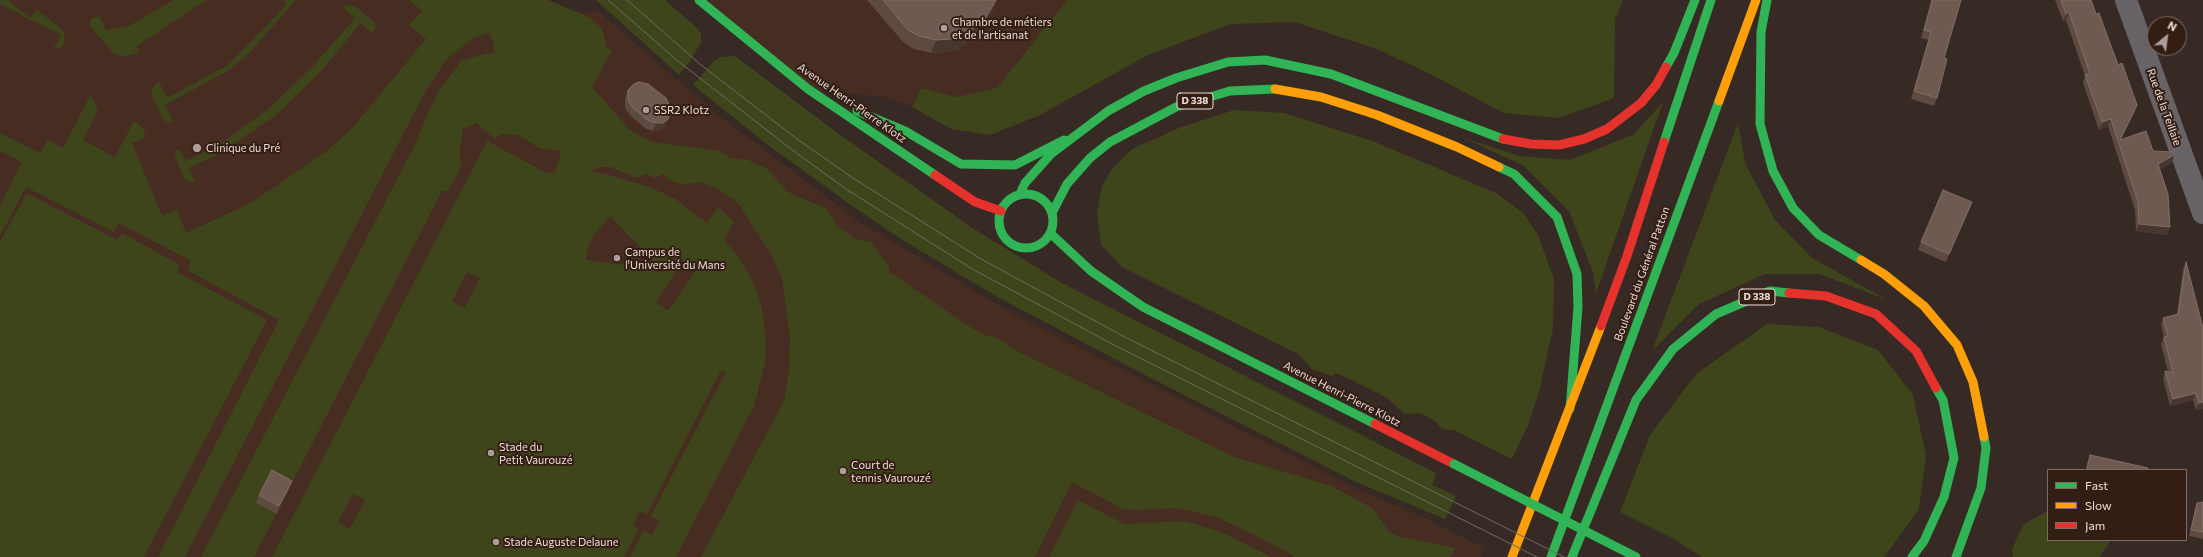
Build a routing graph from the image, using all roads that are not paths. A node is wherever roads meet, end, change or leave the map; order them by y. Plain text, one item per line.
1 (699, 0) edge
2 (1695, 0) edge
3 (1711, 0) edge
4 (1756, 0) edge
5 (1767, 0) edge
6 (2126, 0) edge
7 (808, 89) junction
8 (1072, 136) junction
9 (1020, 194) junction
10 (1001, 211) junction
11 (1052, 213) junction
12 (2203, 213) edge
13 (1050, 233) junction
14 (1570, 410) junction
15 (1512, 557) edge
16 (1551, 557) edge
17 (1572, 557) edge
18 (1636, 557) edge
19 (1912, 557) edge
20 (1956, 557) edge

1 - 7 main road, Avenue Henri-Pierre Klotz
2 - 8 main road, D 338
3 - 14 main road, Boulevard du Général Patton / D 338
4 - 16 main road, Boulevard du Général Patton
5 - 20 main road
6 - 12 street, Rue de la Teillaie
7 - 8 main road
7 - 10 main road, Avenue Henri-Pierre Klotz
8 - 9 main road
9 - 10 main road
9 - 11 main road
10 - 13 main road
11 - 13 main road
11 - 14 main road, D 338
13 - 18 main road, Avenue Henri-Pierre Klotz, bridge
14 - 15 main road, Boulevard du Général Patton / D 338
17 - 19 main road, D 338

